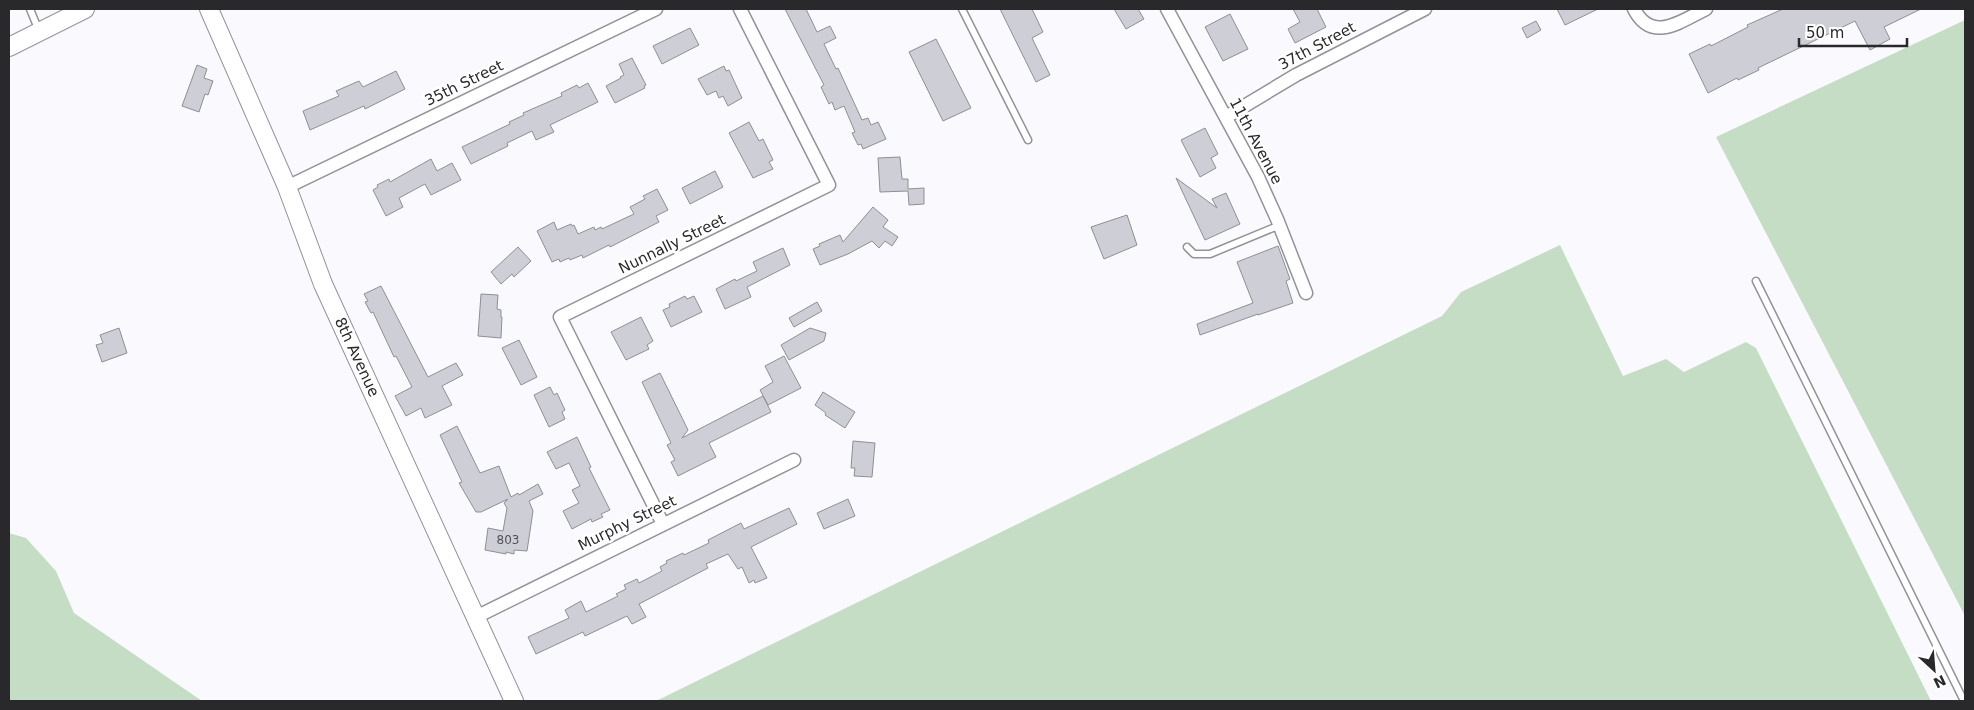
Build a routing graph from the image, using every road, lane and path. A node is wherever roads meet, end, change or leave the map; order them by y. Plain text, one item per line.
1 (30, 9) edge
2 (85, 9) edge
3 (208, 9) edge
4 (656, 9) edge
5 (740, 9) edge
6 (962, 9) edge
7 (1167, 9) edge
8 (1425, 9) edge
9 (1634, 9) edge
10 (1706, 9) edge
11 (39, 32) junction
12 (9, 47) edge
13 (1226, 117) junction
14 (1028, 140) dead end
15 (287, 187) junction
16 (1280, 225) junction
17 (1187, 247) dead end
18 (1756, 281) dead end
19 (1306, 293) dead end
20 (794, 460) dead end
21 (663, 524) junction
22 (476, 617) junction
23 (514, 701) edge
24 (1964, 701) edge

1 - 11 lane
2 - 11 street
3 - 15 street, 8th Avenue
4 - 15 street, 35th Street
5 - 21 street, Nunnally Street
6 - 14 lane
7 - 13 street, 11th Avenue
8 - 13 street, 37th Street
9 - 10 street
11 - 12 street
13 - 16 street, 11th Avenue
15 - 22 street, 8th Avenue
16 - 17 lane
16 - 19 street, 11th Avenue
18 - 24 lane
20 - 21 street, Murphy Street
21 - 22 street, Murphy Street
22 - 23 street, 8th Avenue

